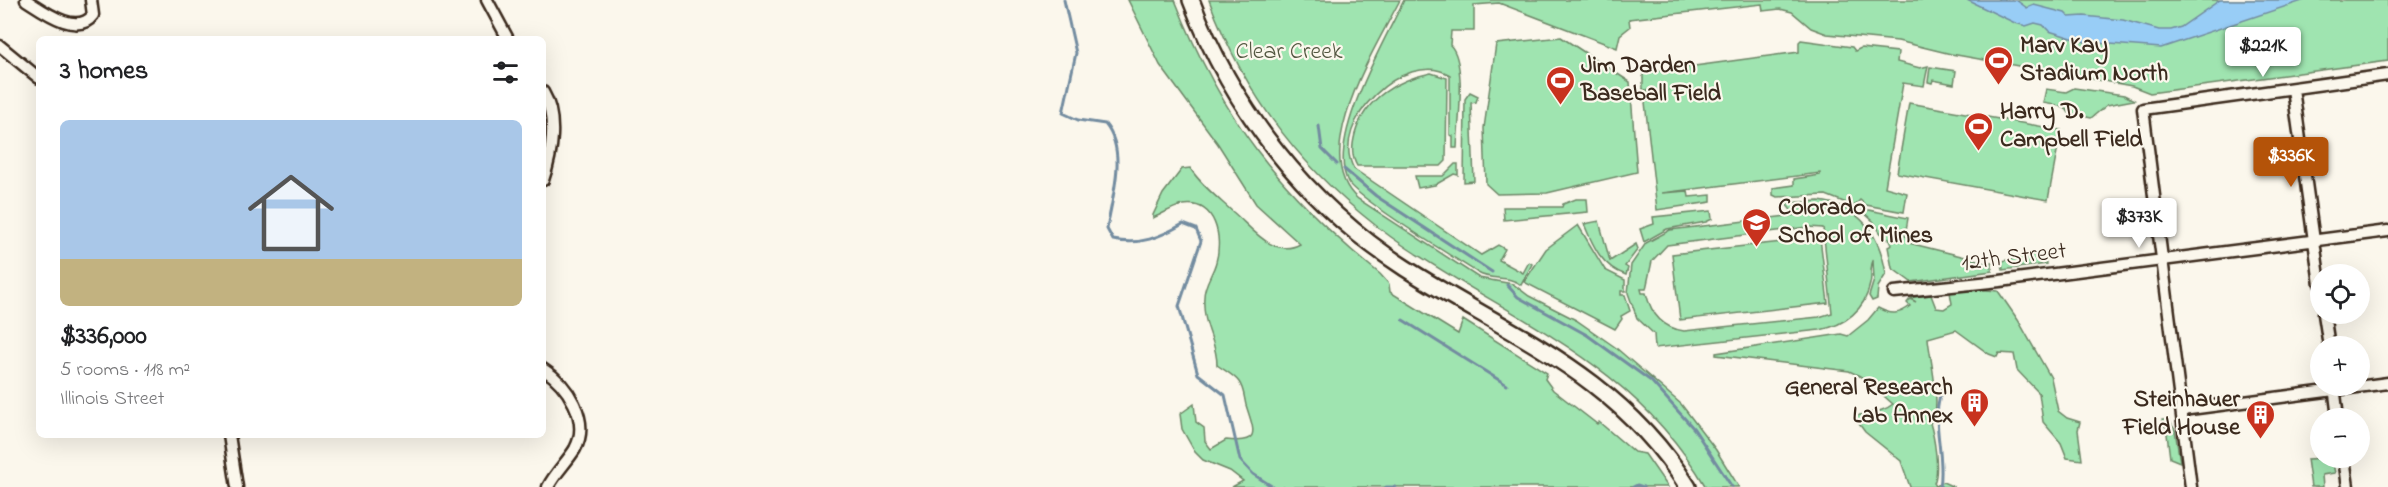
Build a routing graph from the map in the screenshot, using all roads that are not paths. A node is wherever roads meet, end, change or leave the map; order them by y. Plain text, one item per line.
1 (26, 0) edge
2 (91, 0) edge
3 (487, 0) edge
4 (1191, 0) edge
5 (506, 36) edge
6 (0, 46) edge
7 (2388, 75) edge
8 (36, 76) edge
9 (2293, 89) junction
10 (546, 101) edge
11 (546, 162) edge
12 (2388, 231) edge
13 (2313, 240) junction
14 (2163, 260) junction
15 (2317, 264) edge
16 (1894, 292) dead end
17 (546, 371) edge
18 (2388, 383) edge
19 (2370, 385) edge
20 (2310, 391) edge
21 (2182, 410) junction
22 (229, 438) edge
23 (2345, 468) edge
24 (237, 487) edge
25 (548, 487) edge
26 (1688, 487) edge
27 (2192, 487) edge
28 (2348, 487) edge

1 - 2 street
3 - 5 street
4 - 26 highway
6 - 8 street
7 - 9 street
9 - 13 street
9 - 14 street
10 - 11 street
12 - 13 street, 12th Street
13 - 14 street, 12th Street
13 - 15 street
14 - 16 street, 12th Street
14 - 21 street
17 - 25 street
18 - 19 street
20 - 21 street
21 - 27 street
22 - 24 street
23 - 28 street

